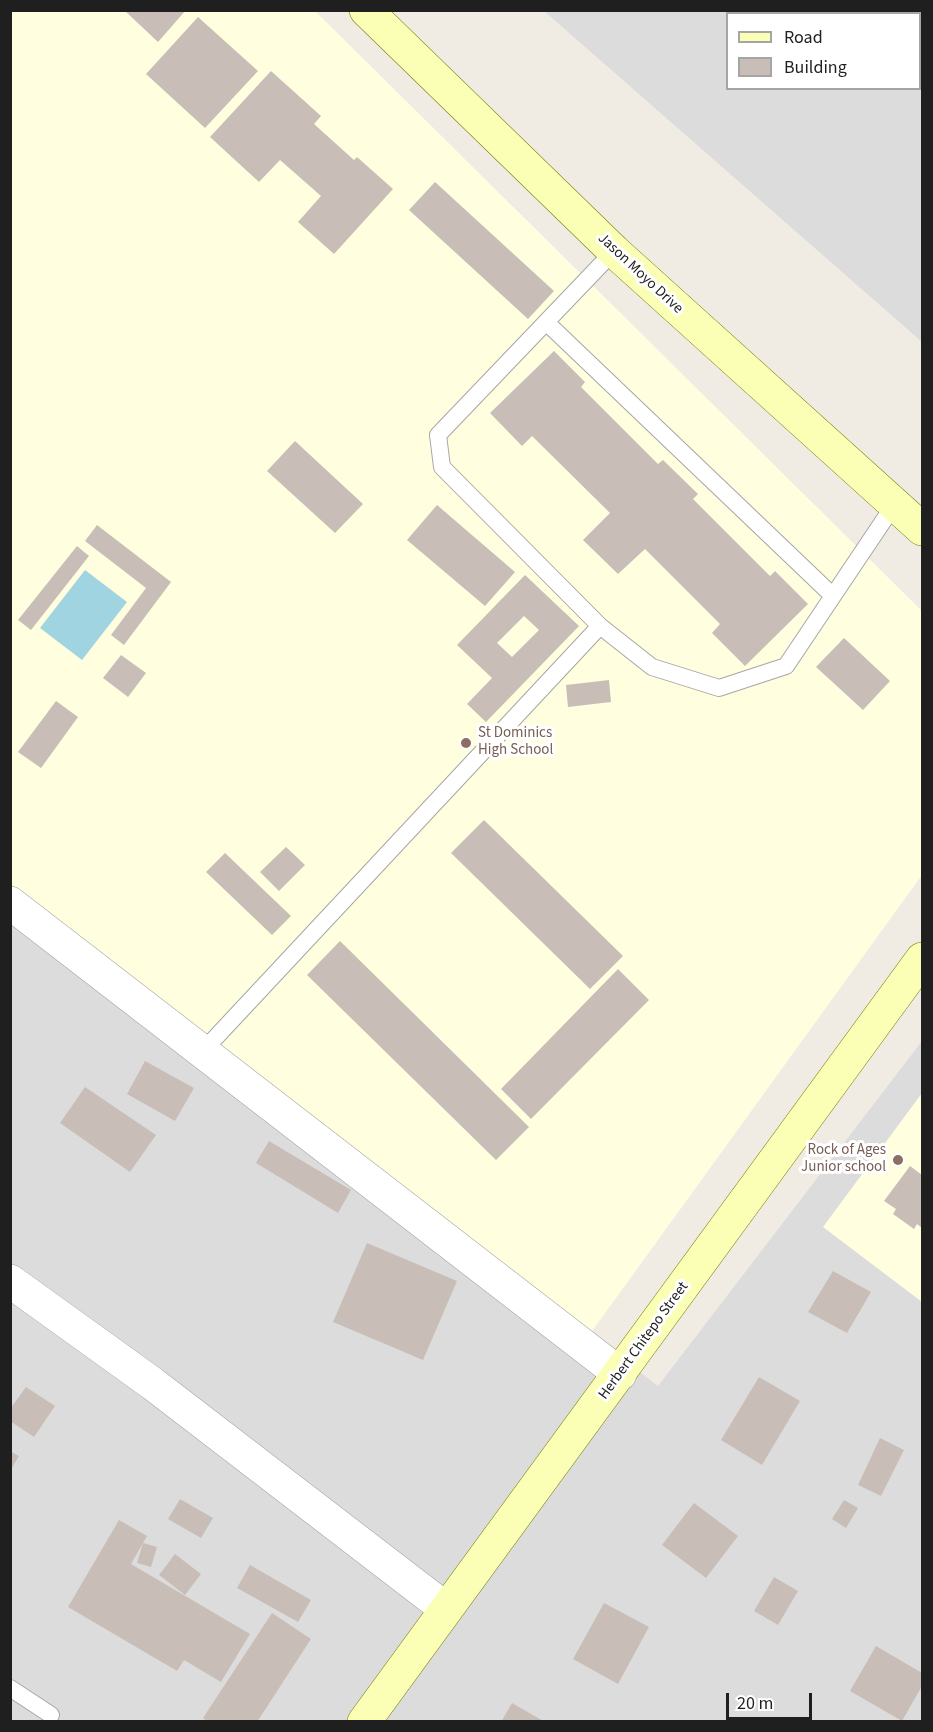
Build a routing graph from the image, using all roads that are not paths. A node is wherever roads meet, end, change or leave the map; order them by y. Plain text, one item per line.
1 (366, 10) edge
2 (615, 251) junction
3 (546, 322) junction
4 (894, 505) junction
5 (922, 529) edge
6 (833, 596) junction
7 (600, 626) junction
8 (10, 903) edge
9 (922, 959) edge
10 (203, 1051) junction
11 (10, 1281) edge
12 (620, 1374) junction
13 (447, 1609) junction
14 (10, 1688) edge
15 (51, 1715) dead end
16 (364, 1722) edge

1 - 2 main road, Jason Moyo Drive
2 - 3 lane
2 - 4 main road, Jason Moyo Drive
3 - 6 lane
3 - 7 lane
4 - 5 main road, Jason Moyo Drive
4 - 6 lane
6 - 7 lane
7 - 10 lane
8 - 10 street
9 - 12 main road, Herbert Chitepo Street
10 - 12 street
11 - 13 street
12 - 13 main road, Herbert Chitepo Street
13 - 16 main road, Herbert Chitepo Street
14 - 15 lane

